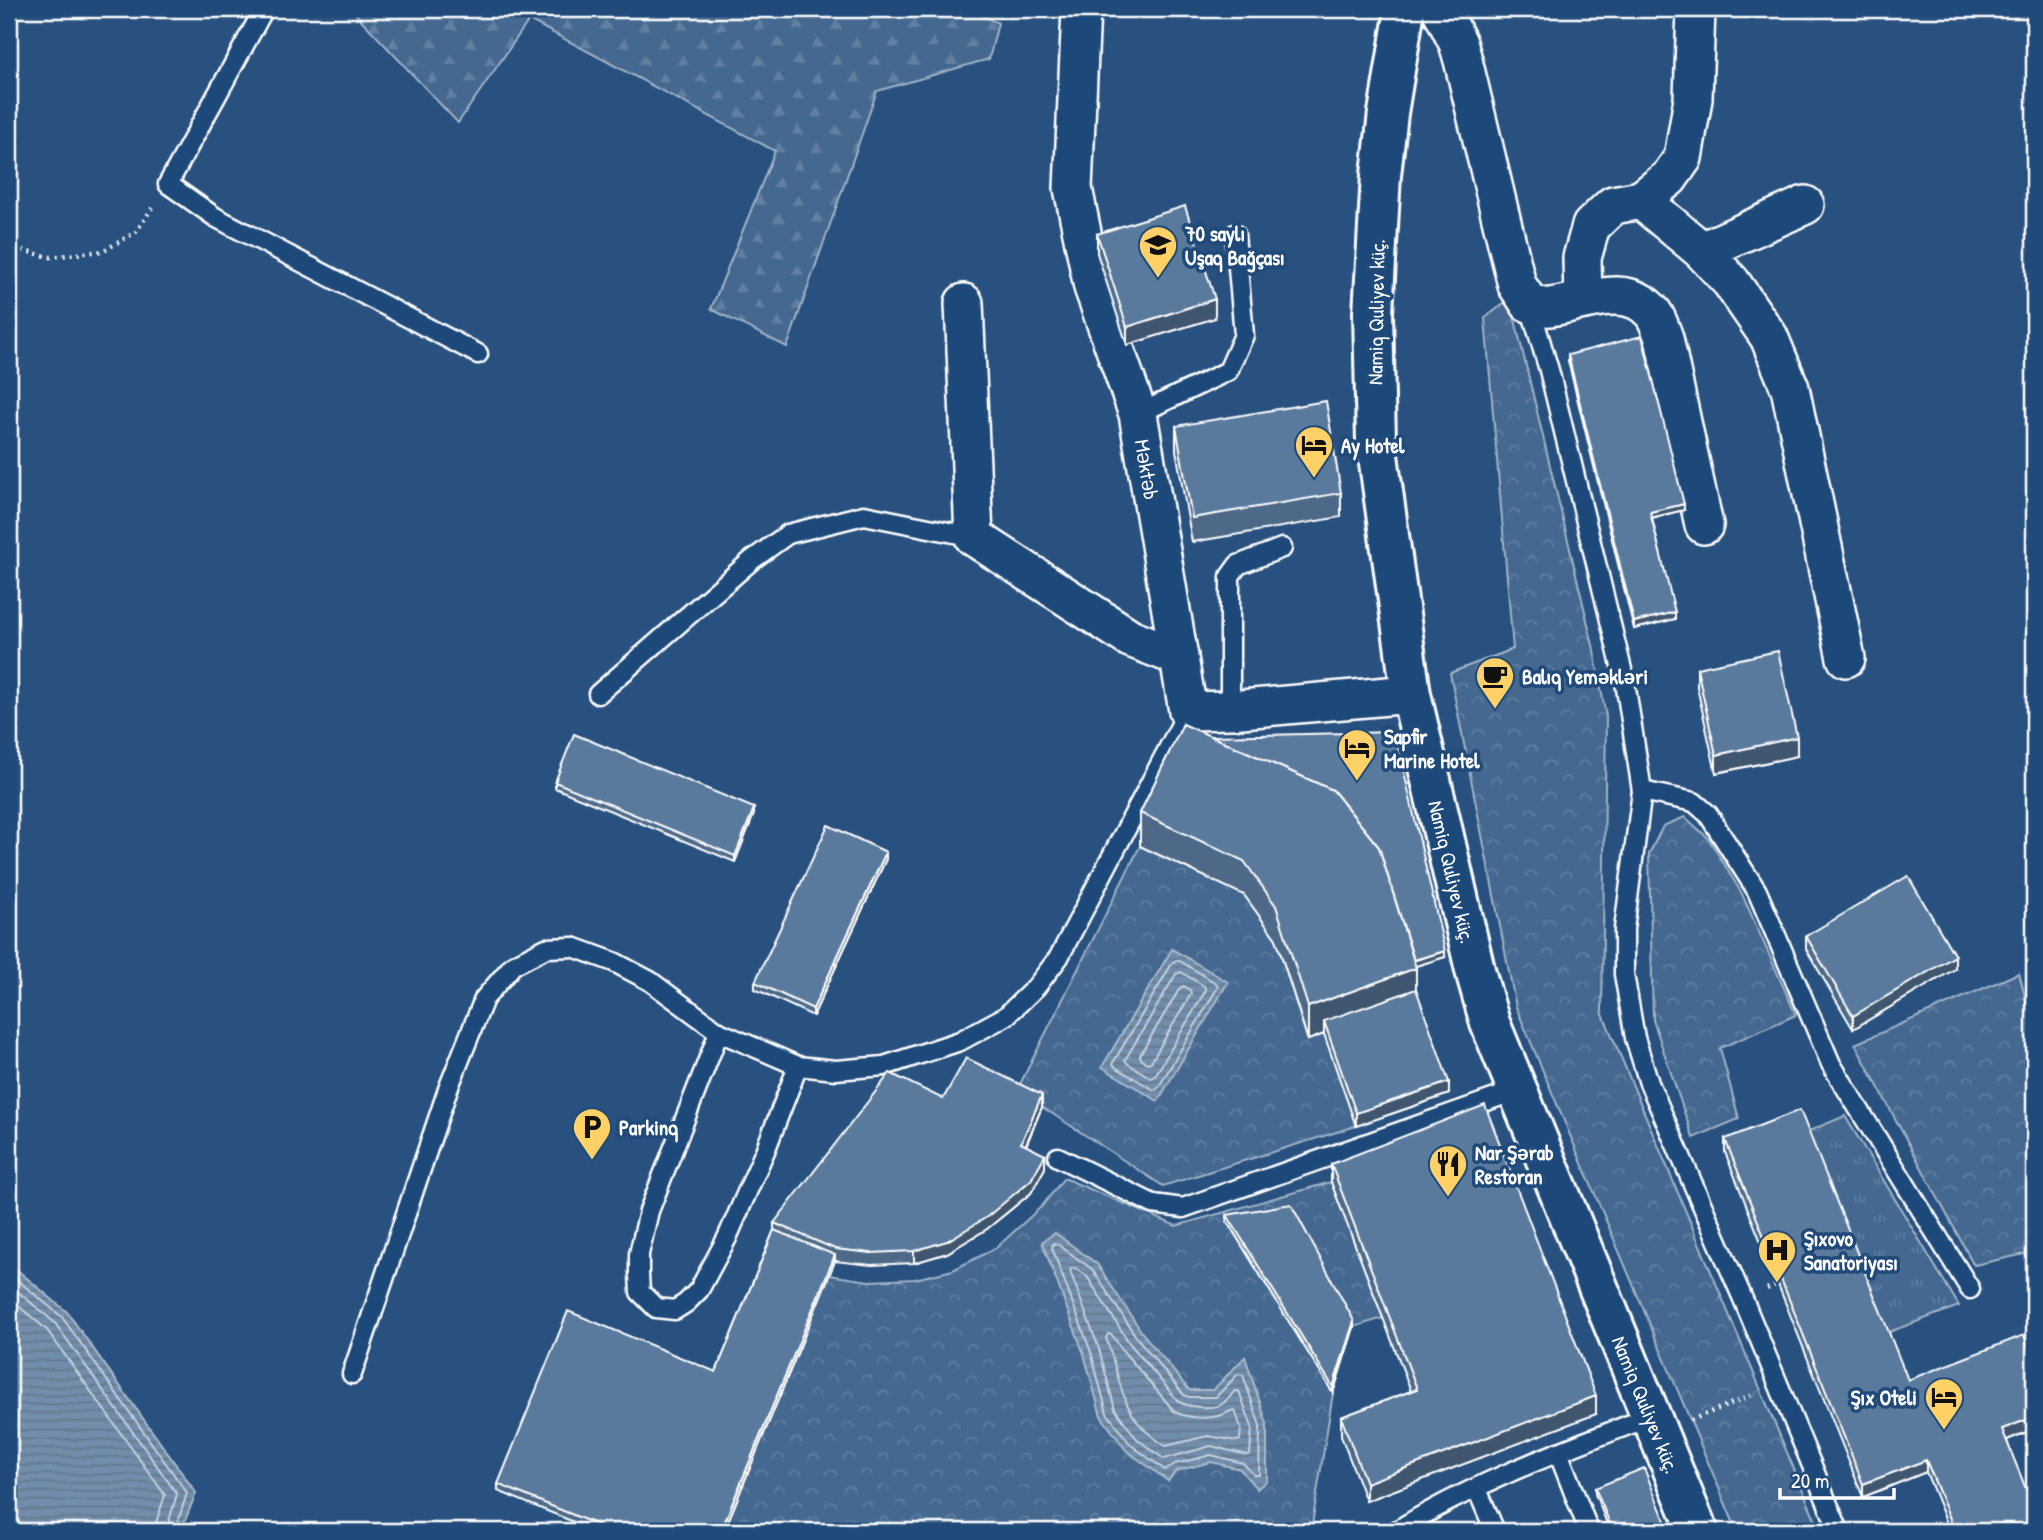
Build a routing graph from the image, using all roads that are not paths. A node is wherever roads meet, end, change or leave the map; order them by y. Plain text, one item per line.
1 (264, 9) edge
2 (1081, 9) edge
3 (1405, 9) edge
4 (1441, 9) edge
5 (1696, 9) edge
6 (1641, 200) junction
7 (1805, 205) dead end
8 (1235, 234) dead end
9 (1702, 251) junction
10 (1583, 299) junction
11 (964, 303) dead end
12 (1529, 303) junction
13 (478, 354) dead end
14 (1138, 414) junction
15 (1704, 524) dead end
16 (974, 537) junction
17 (1282, 548) dead end
18 (1179, 657) junction
19 (1846, 658) dead end
20 (598, 694) dead end
21 (1411, 694) junction
22 (1230, 710) junction
23 (1188, 711) junction
24 (1642, 791) junction
25 (719, 1032) junction
26 (798, 1066) junction
27 (1518, 1090) junction
28 (1058, 1157) dead end
29 (1970, 1289) dead end
30 (352, 1374) dead end
31 (1655, 1425) junction
32 (1558, 1452) junction
33 (1477, 1489) junction
34 (1396, 1531) edge
35 (1495, 1531) edge
36 (1589, 1531) edge
37 (1698, 1531) edge
38 (1839, 1531) edge

1 - 13 lane
2 - 14 street, Məktəb
3 - 21 street, Namiq Quliyev küç.
4 - 12 street
5 - 6 street
6 - 9 street
6 - 10 street
7 - 9 street
8 - 14 lane
9 - 19 street
10 - 12 street
10 - 15 street
11 - 16 street
12 - 24 lane
14 - 18 street, Məktəb
16 - 18 street
16 - 20 lane
17 - 22 lane
18 - 23 street, Məktəb
21 - 22 street
21 - 27 street, Namiq Quliyev küç.
22 - 23 street
23 - 26 lane
24 - 29 lane
24 - 38 lane
25 - 26 lane
25 - 26 lane
25 - 30 lane
27 - 28 lane
27 - 31 street, Namiq Quliyev küç.
31 - 32 lane
31 - 37 street, Namiq Quliyev küç.
32 - 33 lane
32 - 36 lane
33 - 34 lane
33 - 35 lane

